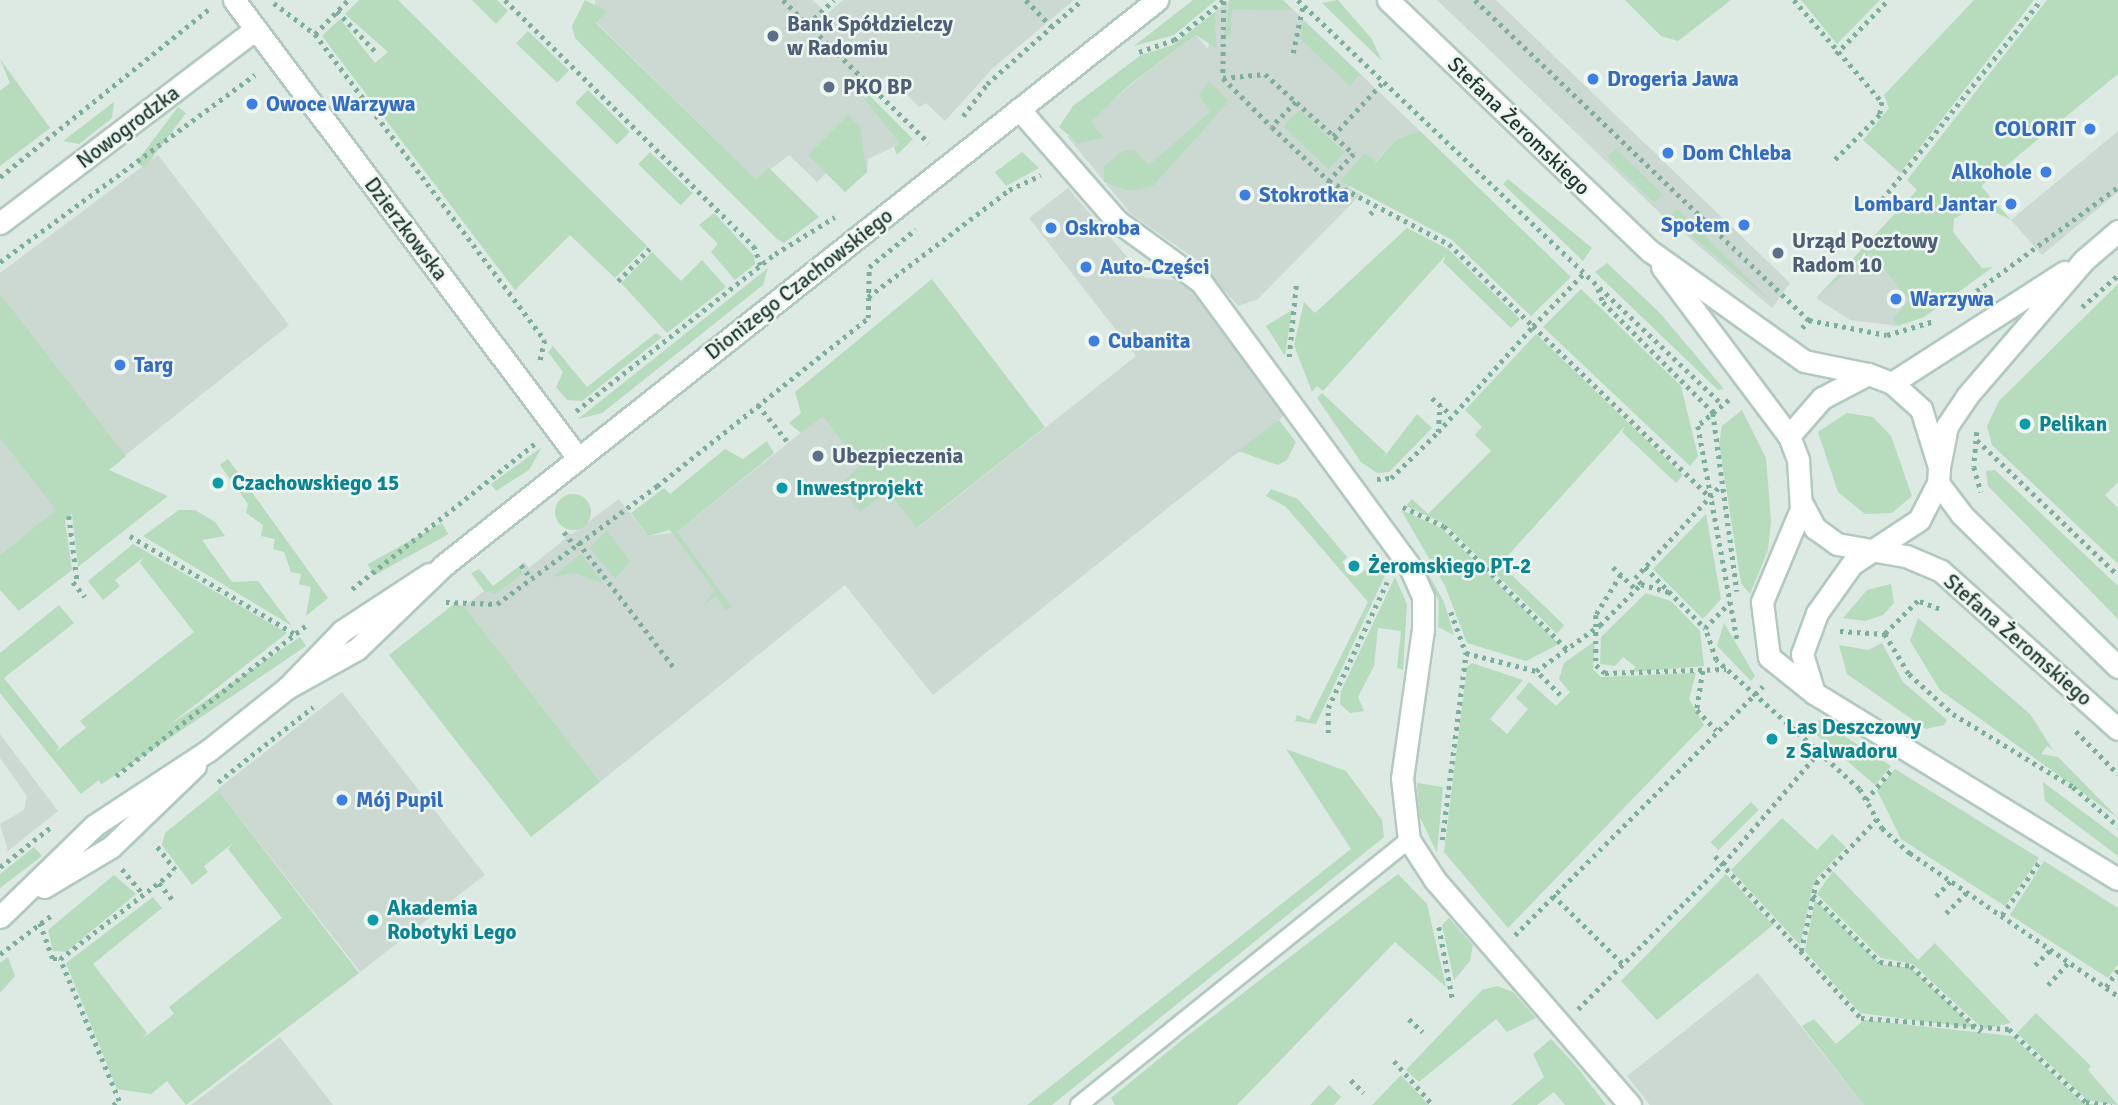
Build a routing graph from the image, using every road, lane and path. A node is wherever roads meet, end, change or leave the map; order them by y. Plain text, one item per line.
1 (207, 0) edge
2 (234, 0) edge
3 (271, 0) edge
4 (348, 0) edge
5 (505, 0) edge
6 (783, 0) edge
7 (834, 0) edge
8 (1026, 0) edge
9 (1157, 0) edge
10 (1388, 0) edge
11 (1475, 0) edge
12 (1794, 0) edge
13 (1888, 0) edge
14 (2041, 0) edge
15 (1300, 2) edge
16 (337, 11) junction
17 (801, 17) junction
18 (808, 24) junction
19 (1052, 27) dead end
20 (256, 29) junction
21 (787, 30) dead end
22 (315, 34) junction
23 (377, 52) dead end
24 (1293, 53) dead end
25 (1133, 54) dead end
26 (1836, 54) junction
27 (261, 76) dead end
28 (1223, 78) junction
29 (1383, 82) junction
30 (1296, 102) junction
31 (1019, 109) junction
32 (1272, 127) junction
33 (1333, 136) junction
34 (929, 143) dead end
35 (1833, 162) dead end
36 (1066, 164) junction
37 (0, 177) edge
38 (1329, 181) junction
39 (2118, 187) edge
40 (1877, 206) dead end
41 (1376, 208) junction
42 (1370, 214) dead end
43 (0, 223) edge
44 (923, 223) dead end
45 (2118, 231) edge
46 (649, 249) dead end
47 (1650, 251) junction
48 (2084, 260) junction
49 (0, 262) edge
50 (761, 266) dead end
51 (1583, 274) junction
52 (618, 281) dead end
53 (1296, 285) dead end
54 (1598, 288) junction
55 (868, 298) junction
56 (1951, 310) dead end
57 (1942, 316) dead end
58 (1533, 326) junction
59 (1281, 361) dead end
60 (538, 373) dead end
61 (1868, 374) junction
62 (1892, 383) junction
63 (1432, 398) dead end
64 (568, 405) dead end
65 (758, 405) junction
66 (1440, 405) junction
67 (578, 410) dead end
68 (1713, 412) junction
69 (1449, 413) junction
70 (1438, 432) junction
71 (530, 434) dead end
72 (1789, 436) junction
73 (788, 442) dead end
74 (534, 444) dead end
75 (578, 458) junction
76 (1370, 475) dead end
77 (1938, 475) junction
78 (1720, 486) junction
79 (1710, 496) junction
80 (1988, 499) dead end
81 (1397, 501) dead end
82 (1801, 502) junction
83 (69, 516) dead end
84 (564, 532) dead end
85 (130, 536) dead end
86 (576, 544) junction
87 (1872, 553) junction
88 (521, 565) dead end
89 (1409, 565) junction
90 (1613, 567) dead end
91 (1645, 567) junction
92 (1621, 575) junction
93 (2118, 575) edge
94 (531, 578) junction
95 (1638, 587) junction
96 (1671, 593) junction
97 (85, 597) dead end
98 (1740, 597) dead end
99 (1730, 602) junction
100 (1937, 607) dead end
101 (437, 609) dead end
102 (1600, 625) junction
103 (1705, 628) junction
104 (1840, 631) dead end
105 (295, 634) dead end
106 (1885, 634) junction
107 (1567, 649) junction
108 (1743, 649) dead end
109 (2118, 667) edge
110 (675, 669) dead end
111 (1727, 669) junction
112 (1536, 671) junction
113 (1703, 671) junction
114 (1757, 674) dead end
115 (1814, 693) junction
116 (1560, 695) dead end
117 (1755, 695) junction
118 (326, 697) dead end
119 (2118, 729) edge
120 (1716, 730) junction
121 (1328, 733) dead end
122 (1819, 752) junction
123 (1893, 768) dead end
124 (208, 790) dead end
125 (1866, 800) junction
126 (1877, 819) junction
127 (2118, 826) edge
128 (159, 829) dead end
129 (1409, 840) junction
130 (141, 844) dead end
131 (156, 847) dead end
132 (1440, 855) dead end
133 (125, 856) dead end
134 (1714, 856) dead end
135 (2041, 860) dead end
136 (117, 863) dead end
137 (1723, 864) junction
138 (125, 873) dead end
139 (2118, 879) edge
140 (1951, 881) junction
141 (159, 883) junction
142 (1967, 892) junction
143 (144, 895) junction
144 (1553, 895) junction
145 (1813, 895) junction
146 (1936, 896) dead end
147 (173, 900) dead end
148 (59, 908) dead end
149 (1946, 913) dead end
150 (2002, 915) junction
151 (0, 917) edge
152 (1437, 917) dead end
153 (1654, 919) dead end
154 (40, 923) junction
155 (1661, 926) junction
156 (1506, 929) dead end
157 (2051, 949) junction
158 (1801, 951) junction
159 (0, 954) edge
160 (60, 959) junction
161 (2069, 962) junction
162 (1623, 964) junction
163 (2035, 965) dead end
164 (2118, 970) edge
165 (2048, 985) dead end
166 (2106, 987) junction
167 (2118, 996) edge
168 (1453, 1001) dead end
169 (1409, 1018) dead end
170 (1562, 1023) junction
171 (1423, 1032) dead end
172 (1981, 1032) junction
173 (1394, 1062) dead end
174 (1351, 1080) dead end
175 (1364, 1093) dead end
176 (113, 1105) edge
177 (1079, 1105) edge
178 (1433, 1105) edge
179 (1630, 1105) edge
180 (2112, 1105) edge

1 - 37 path
2 - 20 street, Dzierzkowska
3 - 22 path
4 - 16 path
5 - 50 path
6 - 17 path
7 - 18 path
8 - 19 path
9 - 31 street, Dionizego Czachowskiego
10 - 47 street, Stefana Żeromskiego
11 - 57 path
12 - 26 path
13 - 26 path
14 - 40 path
15 - 24 path
15 - 29 path
16 - 22 path
16 - 23 path
17 - 18 path
17 - 21 path
18 - 34 path
20 - 43 street, Nowogrodzka
20 - 75 street, Dzierzkowska
22 - 60 path
25 - 28 path
26 - 35 path
27 - 49 path
28 - 30 path
28 - 32 path
29 - 33 path
29 - 51 path
30 - 32 path
30 - 33 path
31 - 36 street
31 - 75 street, Dionizego Czachowskiego
32 - 38 path
33 - 38 path
36 - 55 path
36 - 89 street
38 - 41 path
39 - 56 path
41 - 42 path
41 - 58 path
44 - 55 path
45 - 48 street
46 - 52 path
47 - 61 street, Stefana Żeromskiego
47 - 72 street, Stefana Żeromskiego
48 - 62 street
48 - 77 street
51 - 54 path
51 - 58 path
53 - 59 path
54 - 68 path
54 - 68 path
55 - 65 path
58 - 69 path
58 - 79 path
61 - 62 street, Stefana Żeromskiego
61 - 72 street
62 - 77 street, Stefana Żeromskiego
63 - 66 path
64 - 67 path
65 - 73 path
65 - 86 path
66 - 69 path
66 - 70 path
68 - 78 path
68 - 79 path
69 - 70 path
70 - 76 path
71 - 74 path
72 - 82 street, Stefana Żeromskiego
75 - 151 street, Dionizego Czachowskiego
77 - 87 street
77 - 109 street, Stefana Żeromskiego
78 - 79 path
78 - 98 path
79 - 91 path
79 - 99 path
80 - 93 path
81 - 107 path
82 - 87 street, Stefana Żeromskiego
82 - 115 street, Stefana Żeromskiego
83 - 97 path
84 - 86 path
85 - 105 path
86 - 94 path
86 - 110 path
87 - 115 street
87 - 119 street, Stefana Żeromskiego
88 - 94 path
89 - 121 path
89 - 129 street
90 - 92 path
91 - 95 path
91 - 96 path
92 - 95 path
92 - 102 path
94 - 101 path
95 - 96 path
95 - 102 path
96 - 103 path
99 - 103 path
99 - 108 path
100 - 106 path
102 - 107 path
102 - 113 path
103 - 111 path
104 - 106 path
106 - 127 path
107 - 112 path
111 - 113 path
111 - 117 path
112 - 116 path
112 - 132 path
113 - 120 path
114 - 117 path
115 - 139 street, Stefana Żeromskiego
117 - 120 path
117 - 122 path
118 - 124 path
120 - 144 path
122 - 125 path
122 - 137 path
123 - 125 path
125 - 126 path
126 - 140 path
126 - 145 path
128 - 130 path
129 - 170 street
129 - 177 lane
131 - 141 path
133 - 136 path
134 - 137 path
135 - 150 path
137 - 155 path
137 - 158 path
138 - 143 path
140 - 142 path
140 - 146 path
141 - 143 path
141 - 147 path
142 - 149 path
142 - 150 path
143 - 160 path
144 - 156 path
144 - 162 path
145 - 158 path
145 - 172 path
148 - 154 path
150 - 157 path
152 - 168 path
153 - 155 path
154 - 159 path
154 - 160 path
155 - 162 path
157 - 161 path
157 - 163 path
158 - 172 path
160 - 176 path
161 - 165 path
161 - 166 path
162 - 170 path
164 - 166 path
166 - 167 path
169 - 171 path
170 - 179 street
172 - 180 path
173 - 178 path
174 - 175 path

